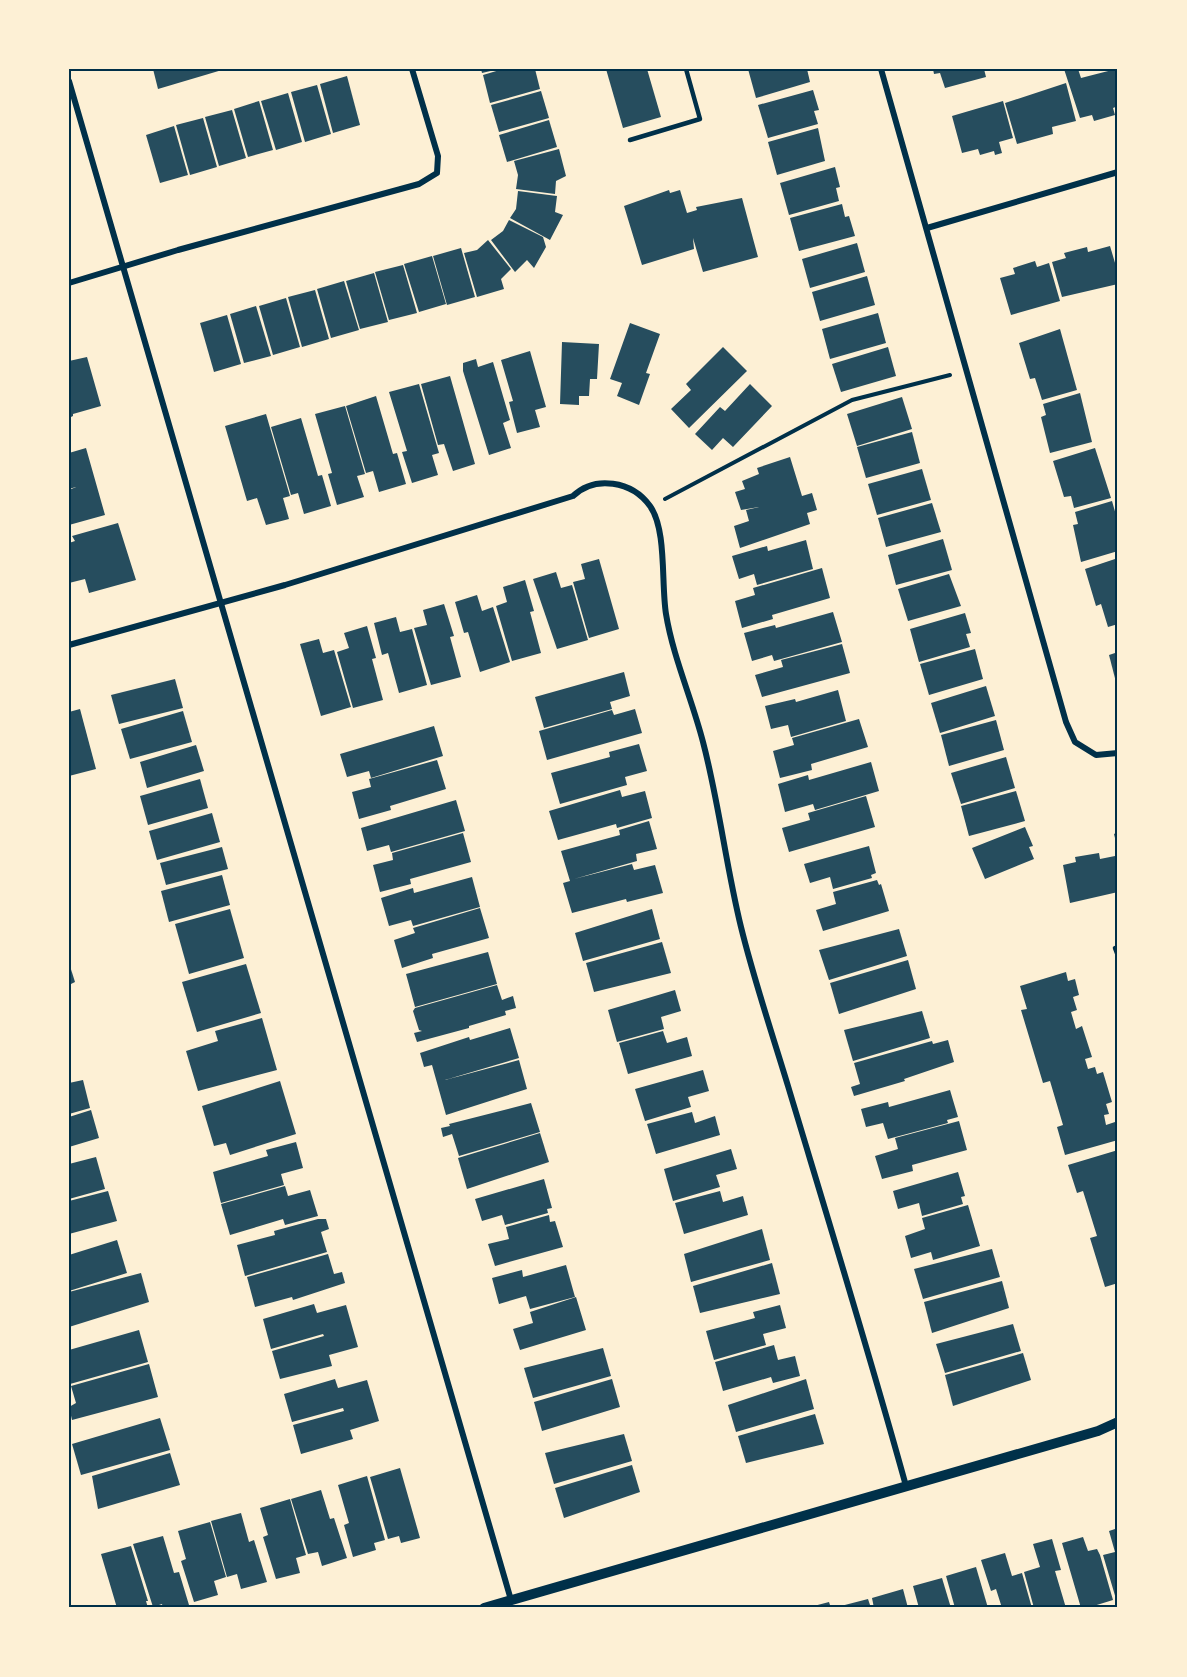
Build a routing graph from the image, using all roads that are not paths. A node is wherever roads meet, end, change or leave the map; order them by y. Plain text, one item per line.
1 (412, 69) edge
2 (686, 69) edge
3 (881, 69) edge
4 (69, 81) edge
5 (630, 140) dead end
6 (1118, 172) edge
7 (927, 228) junction
8 (122, 267) junction
9 (69, 283) edge
10 (221, 602) junction
11 (69, 645) edge
12 (1118, 753) edge
13 (1115, 948) dead end
14 (1118, 956) edge
15 (1118, 1422) edge
16 (906, 1486) junction
17 (511, 1600) junction
18 (484, 1608) edge

1 - 8 street
2 - 5 lane
3 - 7 street
4 - 8 street
6 - 7 street
7 - 12 street
8 - 9 street
8 - 10 street
10 - 11 street
10 - 16 street
10 - 17 street
13 - 14 lane
15 - 16 street
16 - 17 street
17 - 18 street

